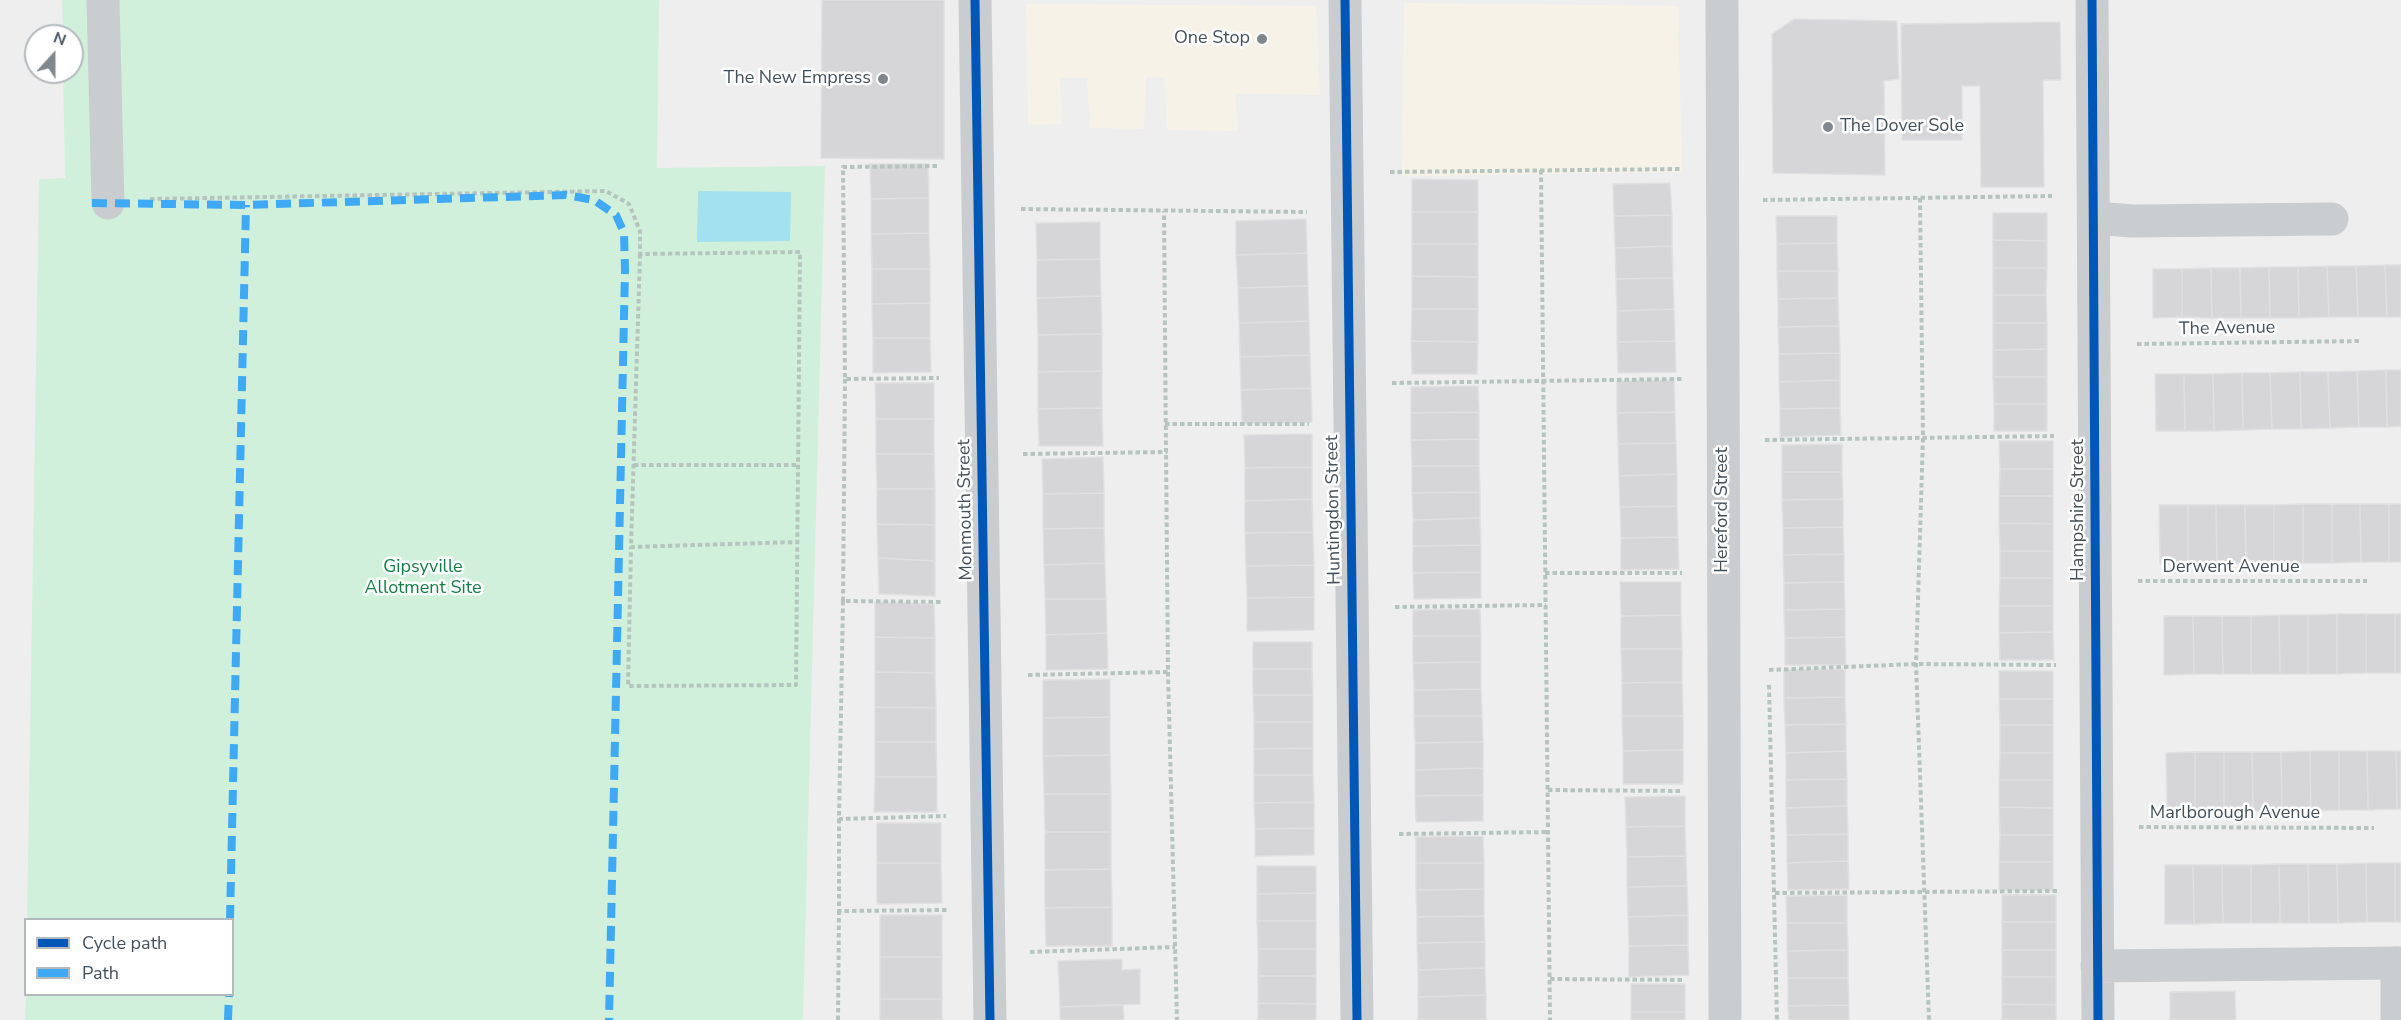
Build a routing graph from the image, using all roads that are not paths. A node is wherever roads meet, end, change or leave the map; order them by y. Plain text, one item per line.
1 (103, 0) edge
2 (975, 0) edge
3 (1345, 0) edge
4 (1722, 0) edge
5 (2092, 0) edge
6 (108, 203) dead end
7 (2094, 218) junction
8 (2332, 219) dead end
9 (2399, 963) edge
10 (2097, 966) junction
11 (990, 1020) edge
12 (1357, 1020) edge
13 (1725, 1020) edge
14 (2098, 1020) edge
15 (2397, 1020) edge

1 - 6 street
2 - 11 street, Monmouth Street
3 - 12 street, Huntingdon Street
4 - 13 street, Hereford Street
5 - 7 street, Hampshire Street
7 - 8 street
7 - 10 street, Hampshire Street
9 - 10 street
9 - 15 street
10 - 14 street, Hampshire Street

